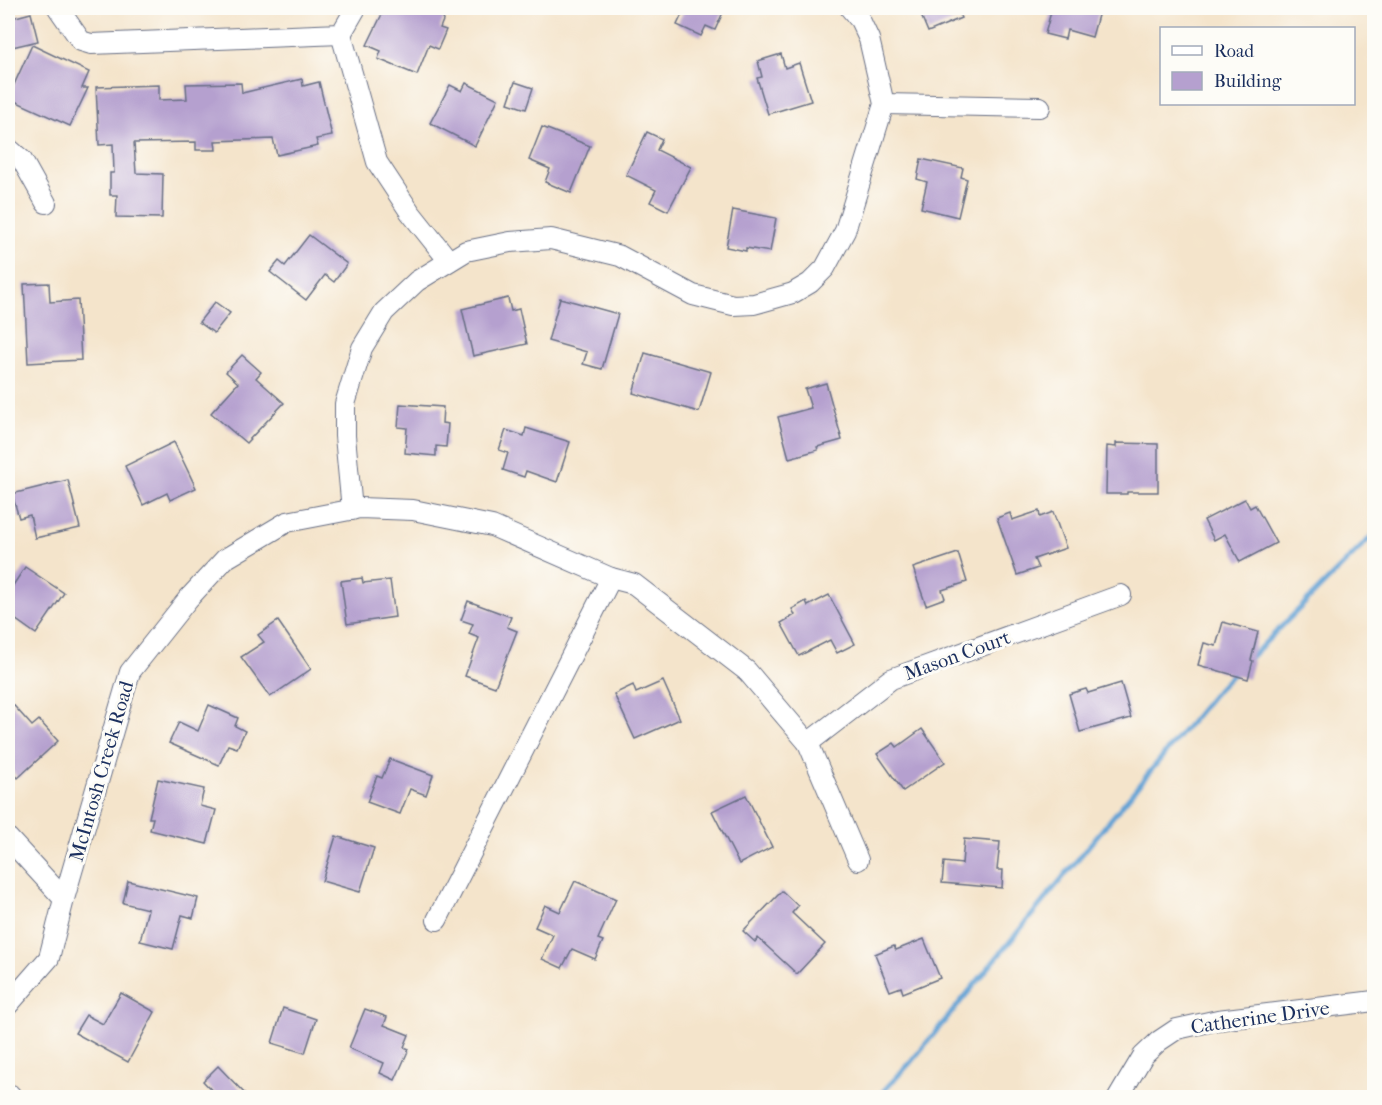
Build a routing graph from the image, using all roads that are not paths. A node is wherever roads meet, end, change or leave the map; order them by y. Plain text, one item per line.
1 (58, 8) edge
2 (356, 8) edge
3 (850, 8) edge
4 (341, 34) junction
5 (884, 104) junction
6 (1040, 107) dead end
7 (8, 148) edge
8 (46, 203) dead end
9 (449, 261) junction
10 (352, 510) junction
11 (611, 578) junction
12 (1121, 595) dead end
13 (808, 743) junction
14 (8, 838) edge
15 (858, 860) dead end
16 (64, 899) junction
17 (437, 920) dead end
18 (1374, 1001) edge
19 (8, 1005) edge
20 (1118, 1098) edge

1 - 4 street
2 - 4 street
3 - 5 street
4 - 9 street
5 - 6 street
5 - 9 street
7 - 8 street
9 - 10 street
10 - 11 street, McIntosh Creek Road
10 - 16 street, McIntosh Creek Road
11 - 13 street, McIntosh Creek Road
11 - 17 street
12 - 13 street, Mason Court
13 - 15 street, McIntosh Creek Road
14 - 16 street
16 - 19 street, McIntosh Creek Road
18 - 20 street, Catherine Drive

